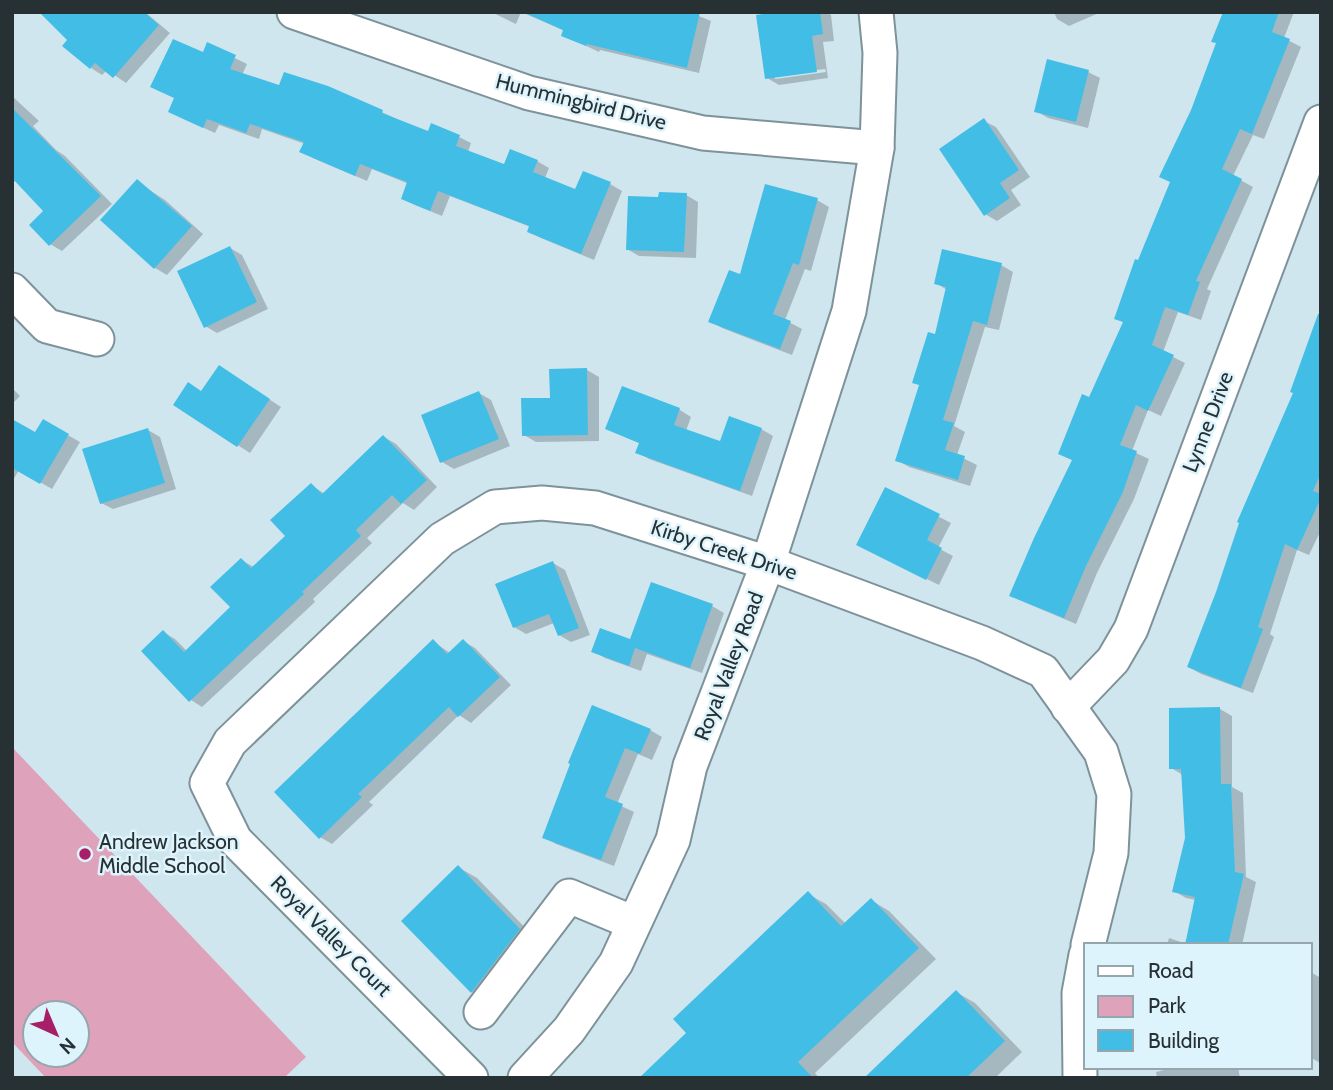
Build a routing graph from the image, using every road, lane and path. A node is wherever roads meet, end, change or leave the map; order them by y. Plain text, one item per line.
1 (294, 12) edge
2 (876, 12) edge
3 (1321, 122) edge
4 (877, 148) junction
5 (12, 290) edge
6 (97, 340) dead end
7 (768, 563) junction
8 (1068, 707) junction
9 (207, 783) joint
10 (634, 923) junction
11 (1088, 943) edge
12 (1084, 966) edge
13 (481, 1012) dead end
14 (471, 1078) edge
15 (525, 1078) edge
16 (1080, 1078) edge

1 - 4 street, Hummingbird Drive
2 - 4 street, Royal Valley Road
3 - 8 street, Lynne Drive
4 - 7 street, Royal Valley Road
5 - 6 street
7 - 8 street, Kirby Creek Drive
7 - 9 street, Kirby Creek Drive
7 - 10 street, Royal Valley Road
8 - 11 street, Kirby Creek Drive
9 - 14 street, Royal Valley Court
10 - 13 street
10 - 15 street, Royal Valley Road
12 - 16 street

